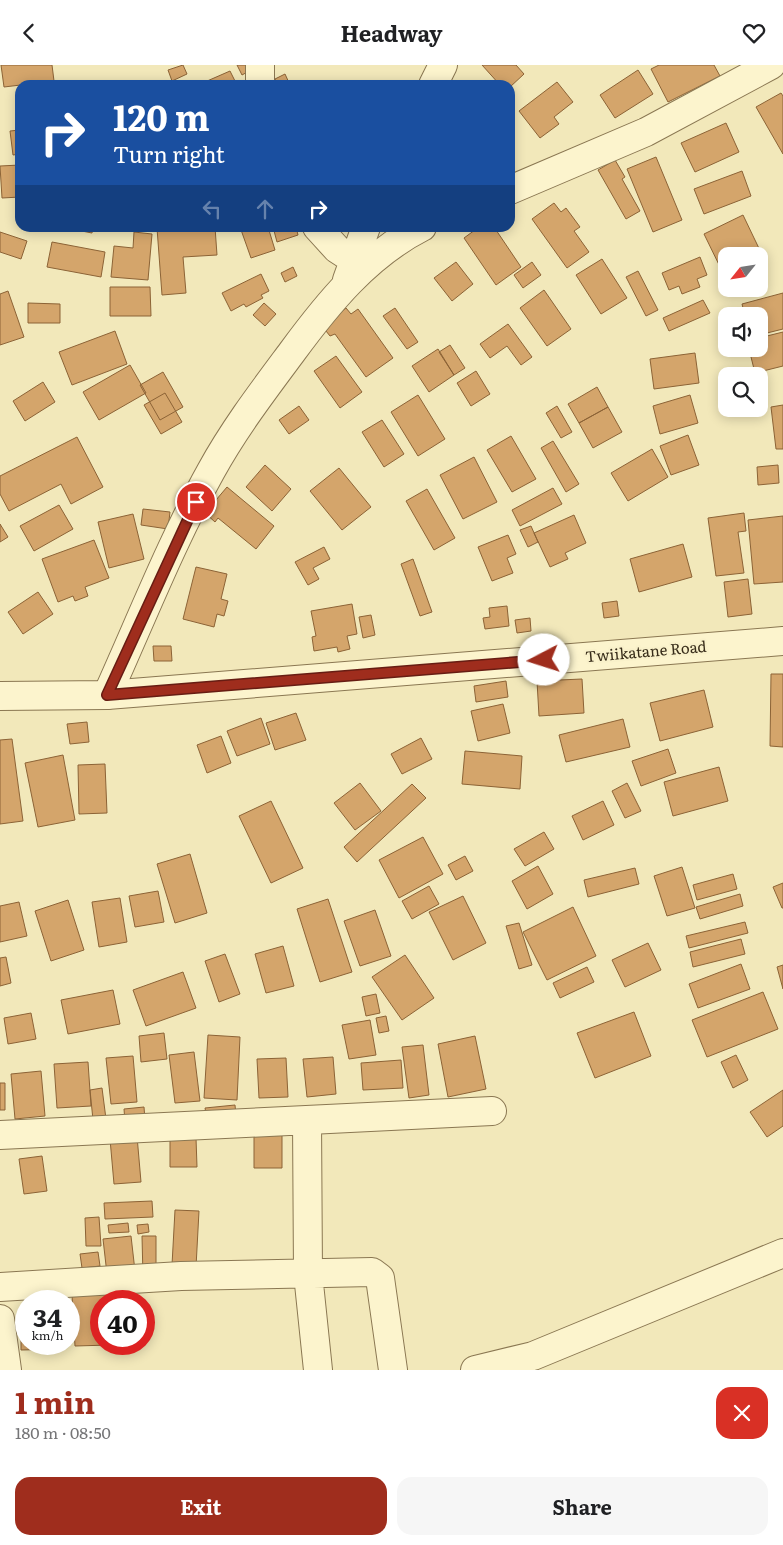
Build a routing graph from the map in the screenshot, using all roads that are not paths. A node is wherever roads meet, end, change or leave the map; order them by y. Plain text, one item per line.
1 (260, 65) edge
2 (443, 65) edge
3 (771, 65) edge
4 (260, 80) edge
5 (436, 80) edge
6 (515, 188) edge
7 (322, 232) edge
8 (364, 232) edge
9 (412, 232) edge
10 (354, 260) junction
11 (343, 288) junction
12 (783, 641) edge
13 (107, 695) junction
14 (0, 696) edge
15 (492, 1111) dead end
16 (308, 1120) junction
17 (0, 1135) edge
18 (783, 1253) edge
19 (308, 1274) junction
20 (0, 1287) edge
21 (0, 1319) edge
22 (7, 1370) edge
23 (318, 1370) edge
24 (393, 1370) edge
25 (475, 1370) edge

1 - 4 street
2 - 5 street
3 - 6 street
7 - 10 street
8 - 10 street
9 - 11 street
10 - 11 street
11 - 13 street
12 - 13 street, Twiikatane Road
13 - 14 street, Twiikatane Road
15 - 16 street
16 - 17 street
16 - 19 street
18 - 25 street
19 - 20 street
19 - 23 street
19 - 24 street
21 - 22 street

